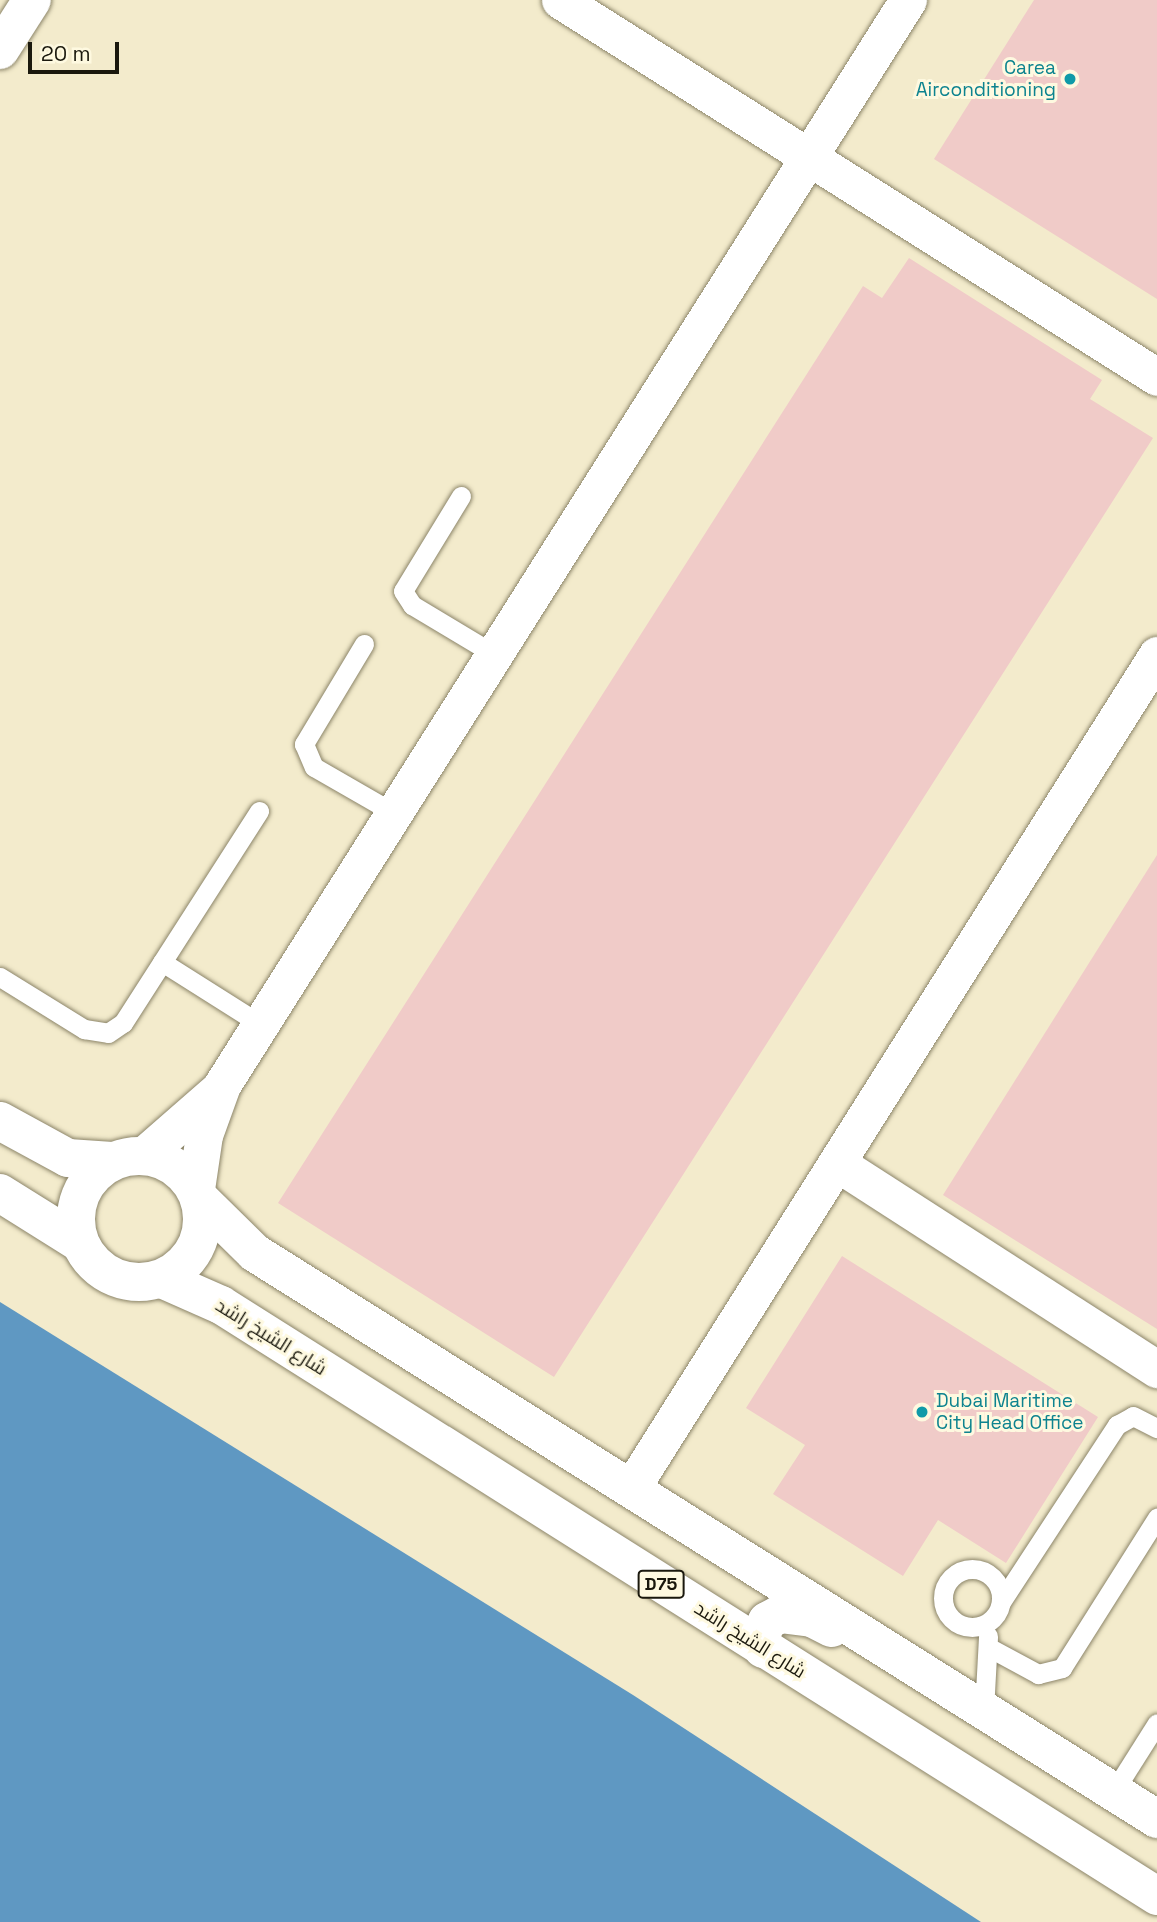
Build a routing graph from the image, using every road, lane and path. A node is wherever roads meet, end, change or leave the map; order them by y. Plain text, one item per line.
1 (32, 0) edge
2 (560, 0) edge
3 (908, 0) edge
4 (0, 50) edge
5 (808, 157) junction
6 (1157, 377) edge
7 (461, 496) dead end
8 (364, 644) dead end
9 (494, 654) junction
10 (1157, 655) edge
11 (259, 811) dead end
12 (394, 813) junction
13 (162, 962) junction
14 (0, 977) edge
15 (260, 1024) junction
16 (222, 1085) junction
17 (0, 1121) edge
18 (128, 1158) junction
19 (837, 1163) junction
20 (0, 1193) edge
21 (198, 1194) junction
22 (80, 1243) junction
23 (162, 1279) junction
24 (1157, 1369) edge
25 (1157, 1428) edge
26 (632, 1487) junction
27 (1157, 1518) edge
28 (1001, 1602) junction
29 (985, 1624) junction
30 (990, 1648) junction
31 (763, 1649) junction
32 (940, 1683) junction
33 (984, 1711) junction
34 (1157, 1723) edge
35 (1114, 1791) junction
36 (1157, 1819) edge
37 (1157, 1896) edge

1 - 4 main road
2 - 5 street
3 - 5 street
5 - 6 street
5 - 9 street
7 - 9 lane
8 - 12 lane
9 - 12 street
10 - 19 street
11 - 13 lane
12 - 15 street
13 - 14 lane
13 - 15 lane
15 - 16 street
16 - 18 street
16 - 21 street
17 - 18 main road
18 - 21 main road
18 - 22 main road
19 - 24 street
19 - 26 street
20 - 22 main road
21 - 23 main road
21 - 26 main road
22 - 23 main road
23 - 31 main road, شارع الشيخ راشد / D75
25 - 28 lane
26 - 32 main road
27 - 30 lane
28 - 29 lane
28 - 29 lane
29 - 30 lane
30 - 33 lane
31 - 32 main road
31 - 37 main road, شارع الشيخ راشد / D75
32 - 33 main road
33 - 35 main road
34 - 35 lane
35 - 36 main road

